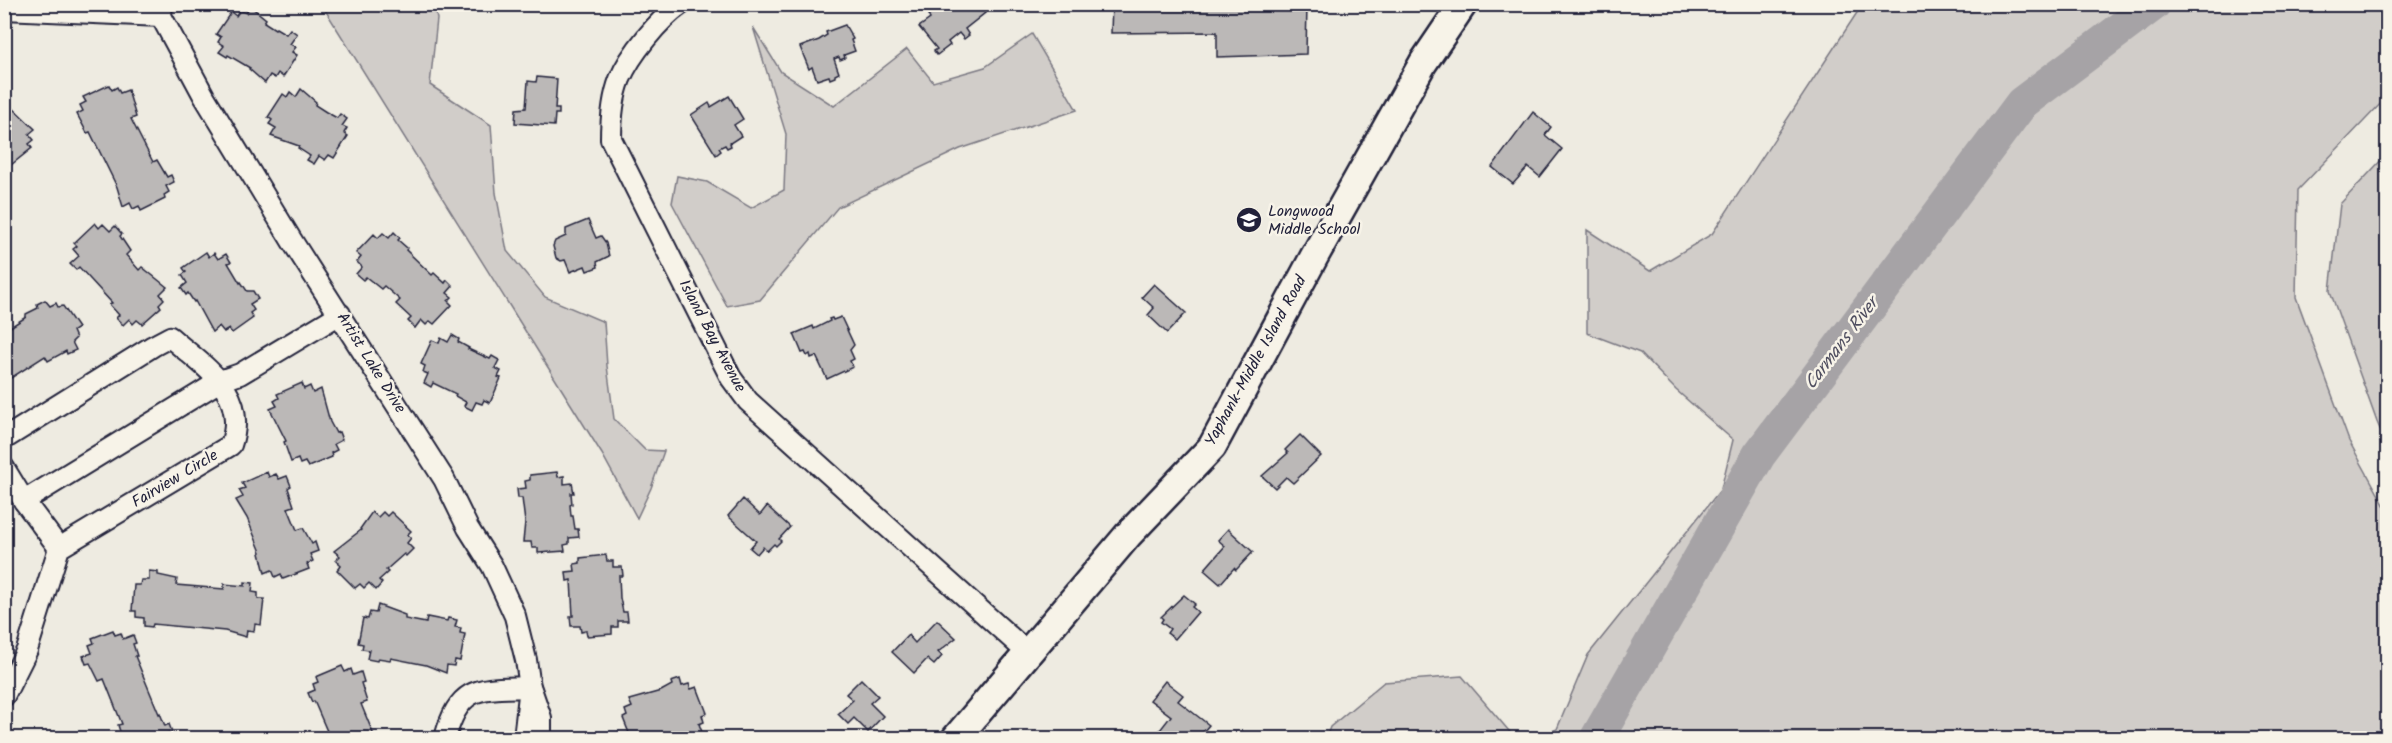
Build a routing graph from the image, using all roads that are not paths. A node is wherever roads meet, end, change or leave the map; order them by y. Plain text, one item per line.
1 (681, 4) edge
2 (1463, 4) edge
3 (4, 9) edge
4 (162, 10) edge
5 (340, 314) junction
6 (220, 381) junction
7 (4, 439) edge
8 (4, 468) edge
9 (24, 501) junction
10 (59, 548) junction
11 (1029, 654) junction
12 (530, 687) junction
13 (4, 696) edge
14 (446, 738) edge
15 (524, 738) edge
16 (541, 738) edge
17 (956, 738) edge

1 - 11 street, Island Bay Avenue
2 - 11 main road, Yaphank-Middle Island Road
3 - 4 street
4 - 5 street, Artist Lake Drive
5 - 6 street
5 - 12 street, Artist Lake Drive
6 - 7 street, Fairview Circle
6 - 9 street
6 - 10 street, Fairview Circle
8 - 9 street
9 - 10 street
10 - 13 street
11 - 17 main road, Yaphank-Middle Island Road
12 - 14 street
12 - 15 street, Artist Lake Drive
12 - 16 street

